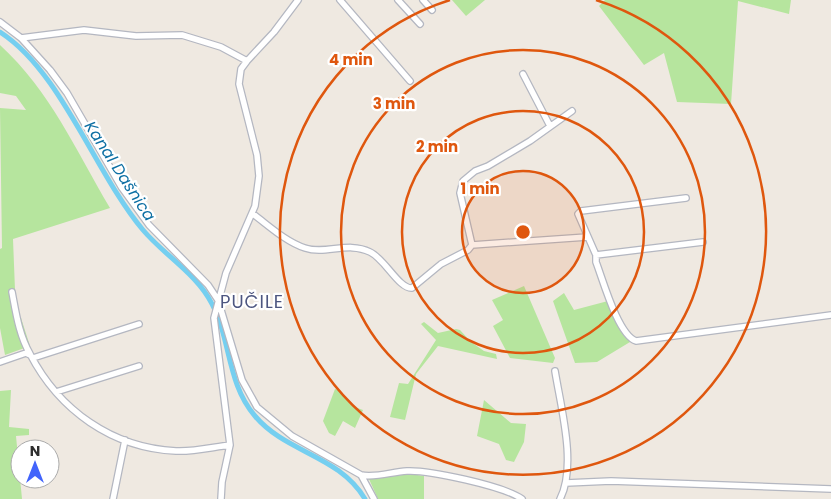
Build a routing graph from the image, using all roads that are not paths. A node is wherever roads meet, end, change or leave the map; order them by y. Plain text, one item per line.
1 (298, 0) edge
2 (340, 0) edge
3 (398, 0) edge
4 (423, 0) edge
5 (432, 10) dead end
6 (0, 22) edge
7 (420, 24) dead end
8 (21, 38) junction
9 (247, 61) junction
10 (523, 74) dead end
11 (410, 81) dead end
12 (572, 111) dead end
13 (550, 126) junction
14 (686, 198) dead end
15 (252, 214) junction
16 (587, 237) junction
17 (704, 242) dead end
18 (472, 246) junction
19 (596, 255) junction
20 (12, 292) dead end
21 (218, 302) junction
22 (831, 314) edge
23 (139, 324) dead end
24 (31, 357) junction
25 (0, 362) edge
26 (139, 366) dead end
27 (556, 371) dead end
28 (56, 392) junction
29 (125, 440) junction
30 (230, 445) junction
31 (361, 475) junction
32 (566, 483) junction
33 (831, 489) edge
34 (113, 499) edge
35 (221, 499) edge
36 (374, 499) edge
37 (522, 499) edge
38 (560, 499) edge

1 - 9 street
2 - 11 street
3 - 7 street
4 - 5 street
6 - 8 street
8 - 9 street
8 - 21 street
9 - 15 street
10 - 13 street
12 - 13 street
13 - 18 street
14 - 16 street
15 - 18 street
15 - 21 street
16 - 18 street
16 - 19 street
17 - 19 street
19 - 22 street
20 - 24 street
21 - 30 street
21 - 31 street
23 - 24 street
24 - 25 street
24 - 28 street
26 - 28 street
27 - 32 street
28 - 29 street
29 - 30 street
29 - 34 street
30 - 35 street
31 - 36 street
31 - 37 street
32 - 33 street
32 - 38 street

